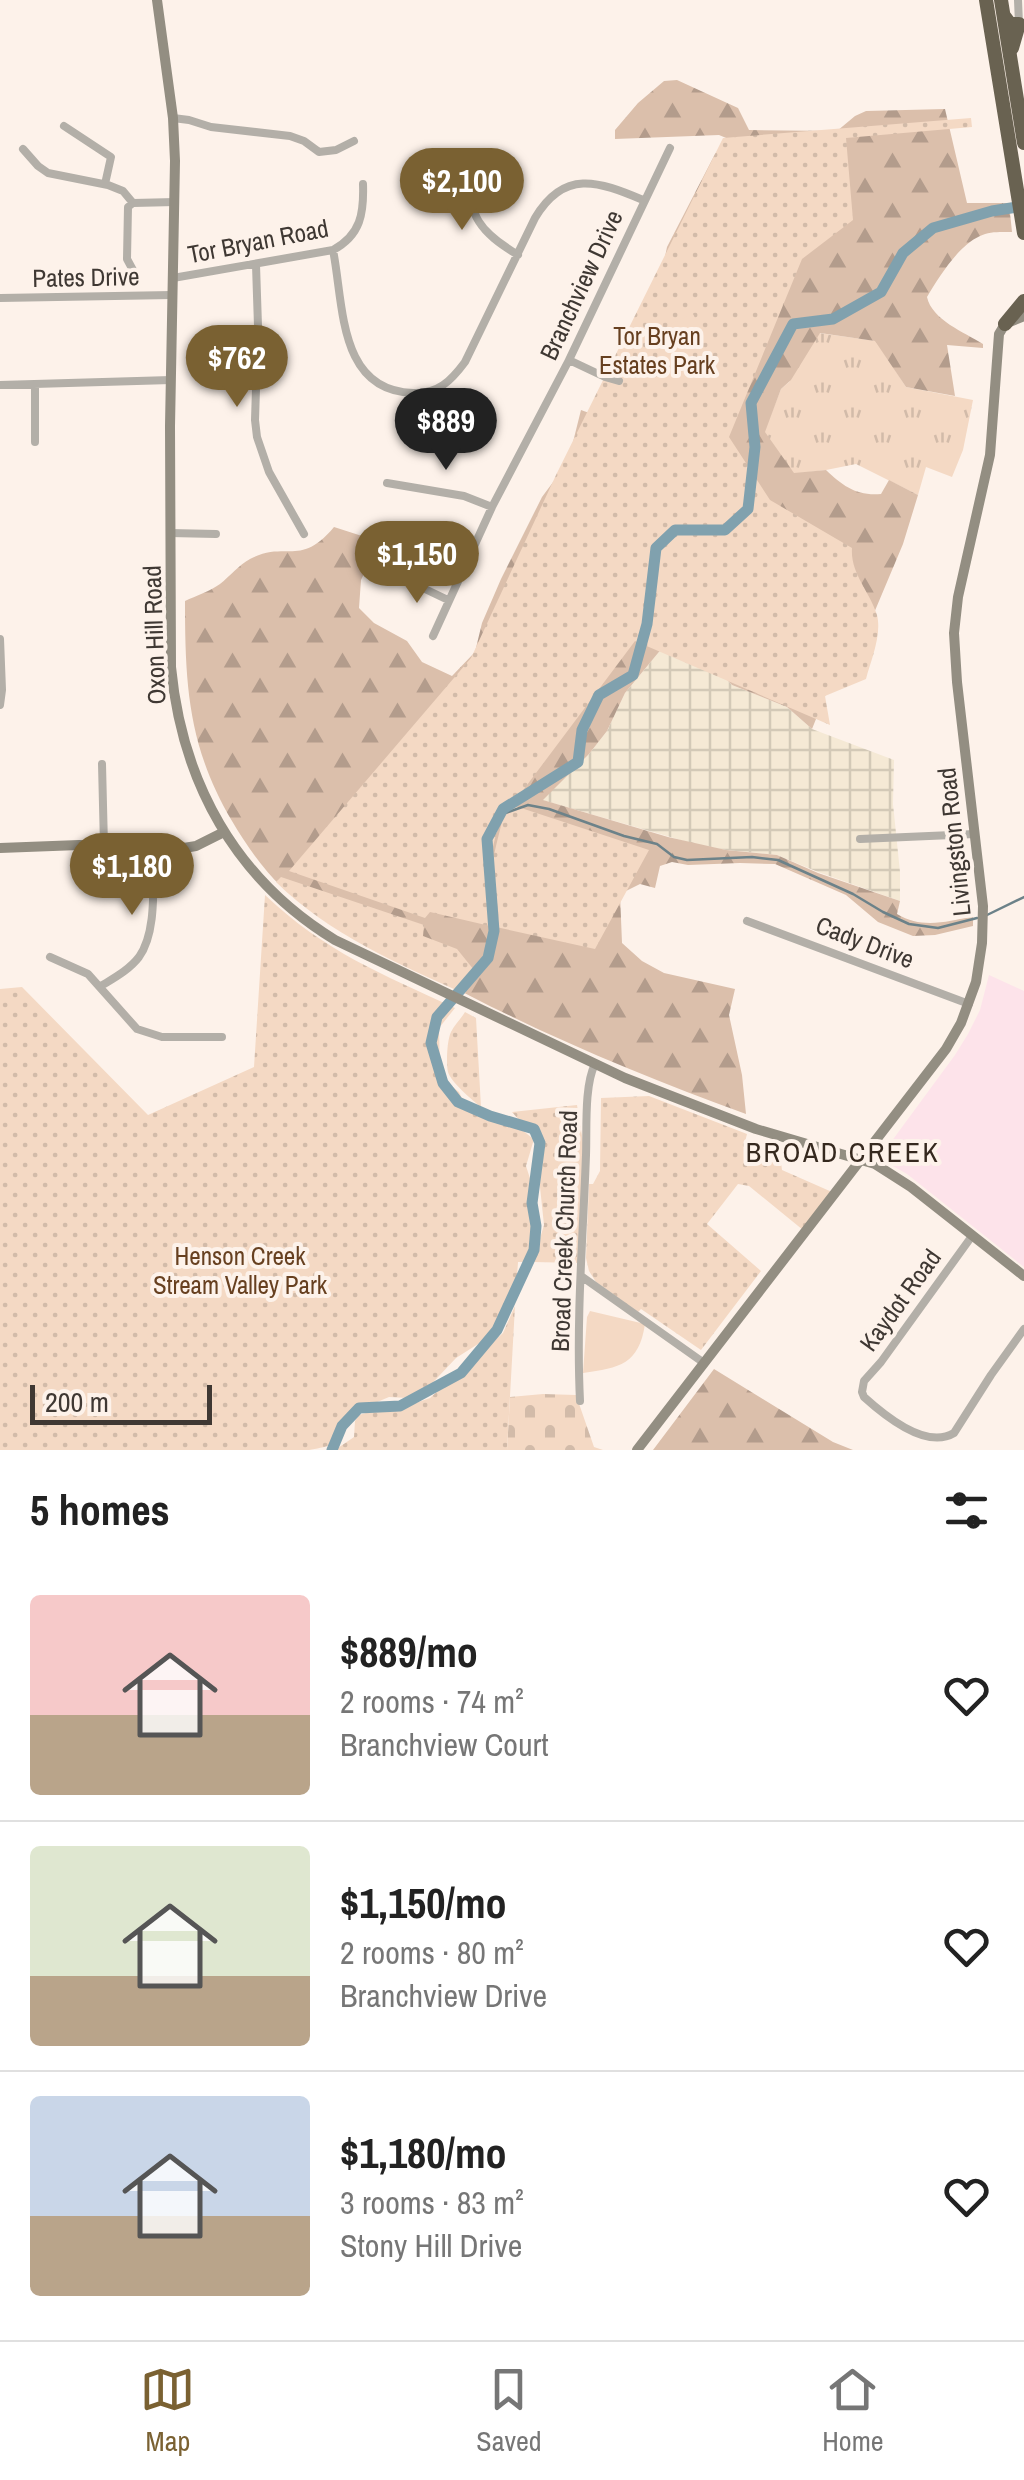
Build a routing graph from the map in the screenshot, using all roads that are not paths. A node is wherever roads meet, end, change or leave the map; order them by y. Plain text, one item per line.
1 (157, 0) edge
2 (986, 0) edge
3 (1001, 0) edge
4 (1018, 0) edge
5 (1004, 16) junction
6 (1019, 24) junction
7 (1011, 64) junction
8 (173, 118) junction
9 (64, 126) dead end
10 (354, 141) dead end
11 (1024, 142) edge
12 (670, 148) dead end
13 (23, 149) dead end
14 (467, 172) dead end
15 (105, 184) junction
16 (363, 184) dead end
17 (643, 200) junction
18 (133, 202) junction
19 (175, 202) junction
20 (1024, 233) edge
21 (333, 250) junction
22 (518, 255) junction
23 (256, 265) junction
24 (134, 272) dead end
25 (173, 278) junction
26 (172, 295) junction
27 (0, 298) edge
28 (1024, 301) edge
29 (1024, 316) edge
30 (1005, 324) junction
31 (569, 360) junction
32 (171, 380) junction
33 (619, 381) dead end
34 (35, 384) junction
35 (0, 385) edge
36 (35, 442) dead end
37 (387, 483) dead end
38 (492, 507) junction
39 (170, 534) junction
40 (216, 534) dead end
41 (304, 534) dead end
42 (402, 578) dead end
43 (448, 600) junction
44 (434, 636) dead end
45 (0, 640) edge
46 (1, 675) edge
47 (0, 704) edge
48 (102, 764) dead end
49 (224, 832) junction
50 (975, 834) junction
51 (860, 839) dead end
52 (104, 846) junction
53 (0, 848) edge
54 (154, 848) junction
55 (747, 920) dead end
56 (50, 956) dead end
57 (101, 986) junction
58 (969, 1004) junction
59 (222, 1036) dead end
60 (594, 1064) junction
61 (862, 1160) junction
62 (972, 1236) junction
63 (581, 1276) junction
64 (1024, 1276) edge
65 (1024, 1329) edge
66 (704, 1363) junction
67 (580, 1401) dead end
68 (637, 1450) edge

1 - 8 main road, Oxon Hill Road
2 - 20 highway
3 - 5 highway
4 - 6 street
5 - 6 highway
5 - 7 highway
6 - 7 highway
7 - 11 highway
8 - 10 street
8 - 19 main road, Oxon Hill Road
9 - 15 street
12 - 17 street, Branchview Drive
13 - 15 street
14 - 22 street
15 - 18 street
16 - 21 street, Tor Bryan Road
17 - 22 street
17 - 31 street, Branchview Drive
18 - 19 street
18 - 24 street
19 - 25 main road, Oxon Hill Road
21 - 22 street
21 - 23 street, Tor Bryan Road
23 - 25 street, Tor Bryan Road
23 - 41 street
25 - 26 main road, Oxon Hill Road
26 - 27 street, Pates Drive
26 - 32 main road, Oxon Hill Road
28 - 30 highway
29 - 30 main road
30 - 50 main road, Livingston Road
31 - 33 street
31 - 38 street, Branchview Drive
32 - 34 street
32 - 39 main road, Oxon Hill Road
34 - 35 street
34 - 36 street
37 - 38 street
38 - 43 street, Branchview Drive
39 - 40 street
39 - 49 main road, Oxon Hill Road
42 - 43 street
43 - 44 street, Branchview Drive
45 - 46 street
46 - 47 street
48 - 52 street
49 - 54 main road
49 - 60 main road, Oxon Hill Road
50 - 51 street
50 - 58 main road, Livingston Road
52 - 53 main road
52 - 54 main road
54 - 57 street
55 - 58 street, Cady Drive
56 - 57 street
57 - 59 street
58 - 61 main road, Livingston Road
60 - 61 main road, Oxon Hill Road
60 - 63 street, Broad Creek Church Road
61 - 62 main road, Oxon Hill Road
61 - 66 main road, Livingston Road
62 - 64 main road, Oxon Hill Road
62 - 65 street, Kaydot Road
63 - 66 street
63 - 67 street, Broad Creek Church Road
66 - 68 main road, Livingston Road

